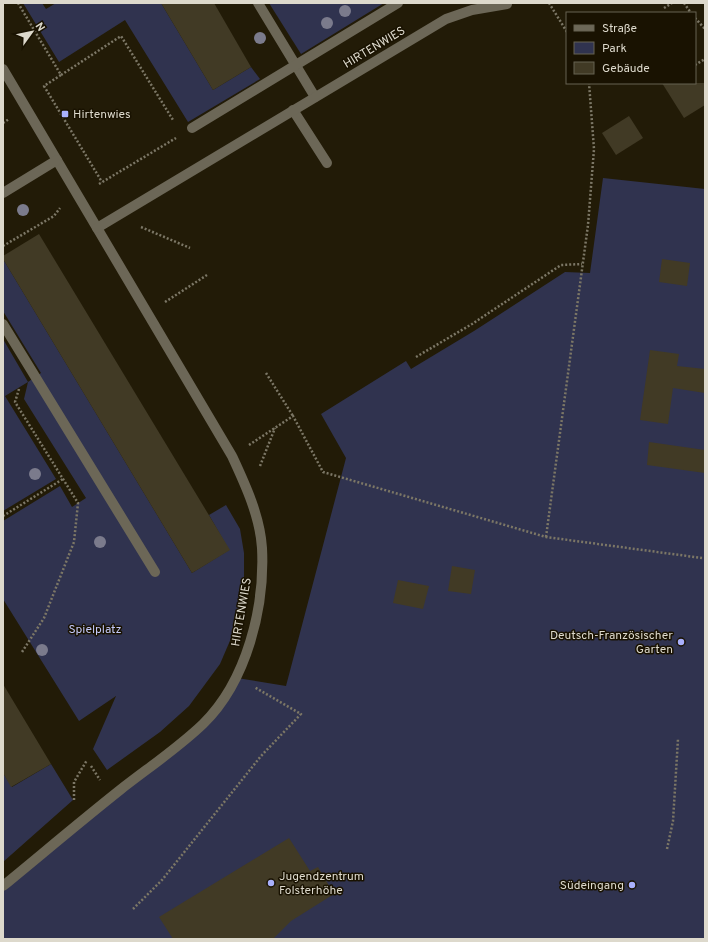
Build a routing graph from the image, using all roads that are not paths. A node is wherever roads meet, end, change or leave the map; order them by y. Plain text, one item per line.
1 (258, 3) edge
2 (398, 3) edge
3 (507, 4) dead end
4 (296, 64) junction
5 (3, 69) edge
6 (315, 97) junction
7 (293, 110) junction
8 (192, 128) road end
9 (57, 160) junction
10 (327, 164) dead end
11 (3, 193) edge
12 (96, 228) junction
13 (3, 324) edge
14 (155, 572) dead end
15 (3, 886) edge

1 - 4 street
2 - 4 street
3 - 6 street, HIRTENWIES
4 - 6 street
4 - 8 street
5 - 9 street, HIRTENWIES
6 - 7 street, HIRTENWIES
7 - 10 street
7 - 12 street, HIRTENWIES
9 - 11 street
9 - 12 street, HIRTENWIES
12 - 15 street, HIRTENWIES
13 - 14 street

